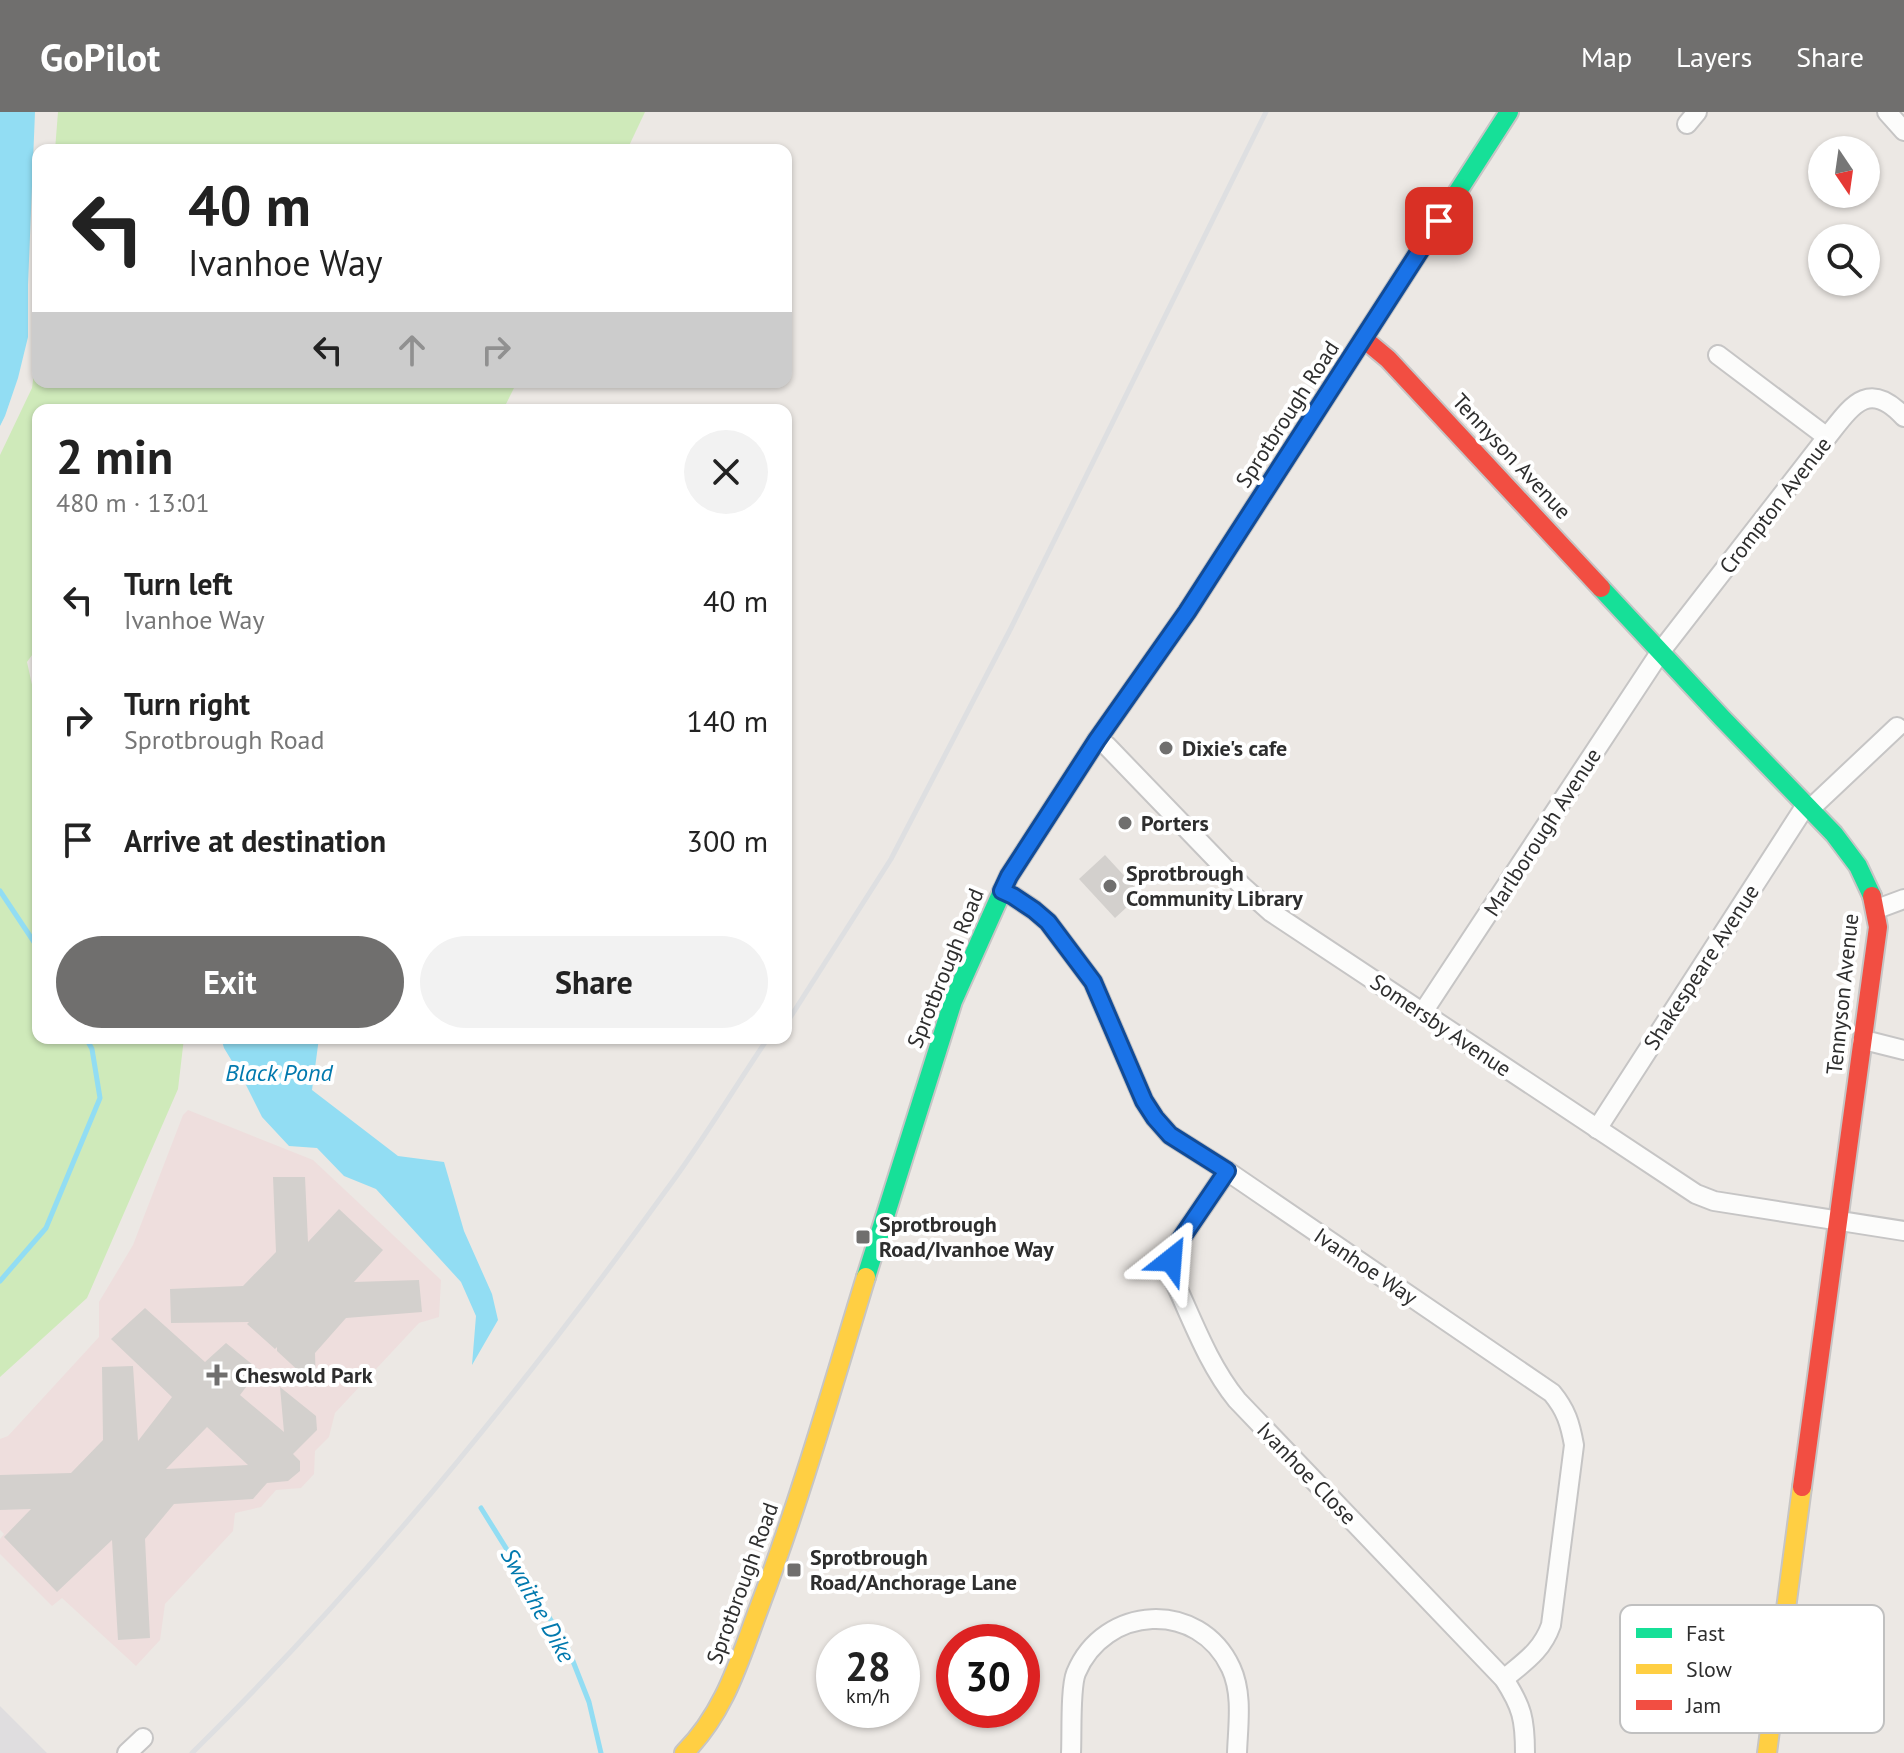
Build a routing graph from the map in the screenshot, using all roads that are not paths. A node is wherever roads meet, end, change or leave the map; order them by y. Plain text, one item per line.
1 (1509, 112) edge
2 (1887, 112) edge
3 (1904, 131) edge
4 (1364, 339) junction
5 (1718, 355) dead end
6 (1902, 408) edge
7 (1827, 437) junction
8 (1661, 651) junction
9 (1897, 727) dead end
10 (1097, 740) junction
11 (1808, 807) junction
12 (1002, 891) junction
13 (1904, 899) edge
14 (1877, 909) junction
15 (1423, 1012) junction
16 (1862, 1042) junction
17 (1904, 1050) edge
18 (1597, 1129) junction
19 (1227, 1171) junction
20 (1837, 1220) junction
21 (1904, 1231) edge
22 (1786, 1605) edge
23 (1504, 1679) junction
24 (1770, 1733) edge
25 (143, 1738) dead end
26 (127, 1753) edge
27 (684, 1753) edge
28 (1071, 1753) edge
29 (1237, 1753) edge
30 (1525, 1753) edge
31 (1767, 1753) edge

1 - 4 street, Sprotbrough Road
2 - 3 street
4 - 8 street, Tennyson Avenue
4 - 10 street, Sprotbrough Road
5 - 7 street
6 - 7 street, Crompton Avenue
7 - 8 street, Crompton Avenue
8 - 11 street, Tennyson Avenue
8 - 15 street, Marlborough Avenue
9 - 11 street, Shakespeare Avenue
10 - 12 street, Sprotbrough Road
10 - 15 street, Somersby Avenue
11 - 14 street, Tennyson Avenue
11 - 18 street, Shakespeare Avenue
12 - 19 street, Ivanhoe Way
12 - 27 street, Sprotbrough Road
13 - 14 street
14 - 16 street, Tennyson Avenue
15 - 18 street, Somersby Avenue
16 - 17 street
16 - 20 street, Tennyson Avenue
18 - 20 street, Somersby Avenue
19 - 23 street, Ivanhoe Close
19 - 23 street, Ivanhoe Way
20 - 21 street, Somersby Avenue
20 - 22 street, Tennyson Avenue
23 - 30 street, Ivanhoe Close
24 - 31 street, Tennyson Avenue
25 - 26 street
28 - 29 street

